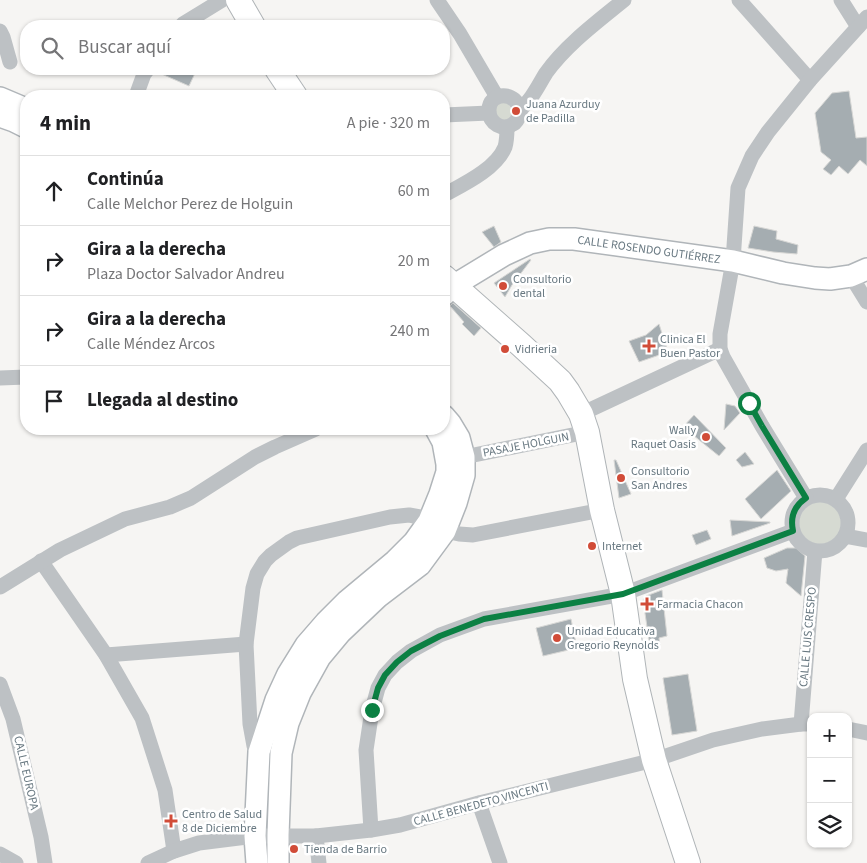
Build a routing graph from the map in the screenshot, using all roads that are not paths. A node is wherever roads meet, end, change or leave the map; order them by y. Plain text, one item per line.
1 (222, 0) edge
2 (238, 0) edge
3 (437, 0) edge
4 (624, 0) edge
5 (739, 0) edge
6 (841, 0) edge
7 (190, 20) edge
8 (250, 20) edge
9 (862, 22) edge
10 (0, 32) edge
11 (10, 62) dead end
12 (144, 75) edge
13 (281, 75) edge
14 (810, 80) junction
15 (138, 90) edge
16 (291, 90) edge
17 (497, 97) junction
18 (0, 98) edge
19 (20, 106) edge
20 (489, 112) junction
21 (520, 112) junction
22 (450, 114) edge
23 (0, 116) edge
24 (20, 124) edge
25 (507, 127) junction
26 (450, 192) edge
27 (733, 261) junction
28 (859, 273) edge
29 (450, 284) edge
30 (450, 288) edge
31 (867, 302) edge
32 (720, 349) junction
33 (20, 377) edge
34 (0, 378) edge
35 (450, 423) edge
36 (584, 423) junction
37 (302, 435) edge
38 (439, 435) edge
39 (867, 450) edge
40 (464, 457) junction
41 (806, 498) junction
42 (836, 499) junction
43 (602, 510) junction
44 (437, 526) junction
45 (793, 531) junction
46 (845, 536) junction
47 (867, 540) edge
48 (815, 551) junction
49 (41, 562) junction
50 (0, 587) edge
51 (623, 594) junction
52 (246, 644) junction
53 (106, 655) junction
54 (0, 684) edge
55 (806, 724) edge
56 (852, 729) edge
57 (867, 733) edge
58 (260, 752) junction
59 (654, 760) junction
60 (479, 803) junction
61 (371, 830) junction
62 (278, 835) junction
63 (255, 836) junction
64 (316, 836) junction
65 (174, 851) junction
66 (0, 854) edge
67 (153, 862) edge
68 (16, 863) edge
69 (45, 863) edge
70 (256, 863) edge
71 (278, 863) edge
72 (319, 863) edge
73 (500, 863) edge
74 (688, 863) edge

1 - 7 street
2 - 8 main road
3 - 17 street
4 - 21 street
5 - 14 street
6 - 9 street
9 - 14 street
10 - 11 street
12 - 15 street
13 - 16 main road
14 - 27 street
17 - 20 street
17 - 21 street
18 - 19 street
20 - 22 street
20 - 25 street
21 - 25 street
23 - 24 street
25 - 26 street
27 - 28 street, CALLE ROSENDO GUTIÉRREZ
27 - 29 street, CALLE ROSENDO GUTIÉRREZ
27 - 32 street
28 - 31 street
30 - 36 main road
32 - 36 street, PASAJE HOLGUIN
32 - 41 street
33 - 34 street
35 - 40 street
36 - 40 street, PASAJE HOLGUIN
36 - 43 main road
37 - 49 street
38 - 44 street
39 - 42 street
40 - 44 street
41 - 42 street
41 - 45 street
42 - 46 street
43 - 44 street
43 - 51 main road
44 - 52 street
44 - 58 street
44 - 62 street
45 - 48 street
45 - 51 street
46 - 47 street
46 - 48 street
48 - 55 street, CALLE LUIS CRESPO
49 - 50 street
49 - 53 street
51 - 59 main road
51 - 61 street
52 - 53 street
52 - 58 street
53 - 65 street
54 - 69 street, CALLE EUROPA
55 - 59 street, CALLE BENEDETO VINCENTI
56 - 57 street
58 - 63 street
59 - 60 street, CALLE BENEDETO VINCENTI
59 - 74 main road
60 - 61 street, CALLE BENEDETO VINCENTI
60 - 73 street
61 - 64 street, CALLE BENEDETO VINCENTI
62 - 63 street, CALLE BENEDETO VINCENTI
62 - 64 street, CALLE BENEDETO VINCENTI
62 - 71 street
63 - 65 street, CALLE BENEDETO VINCENTI
63 - 70 street
64 - 72 street
65 - 67 street, CALLE BENEDETO VINCENTI
66 - 68 street

